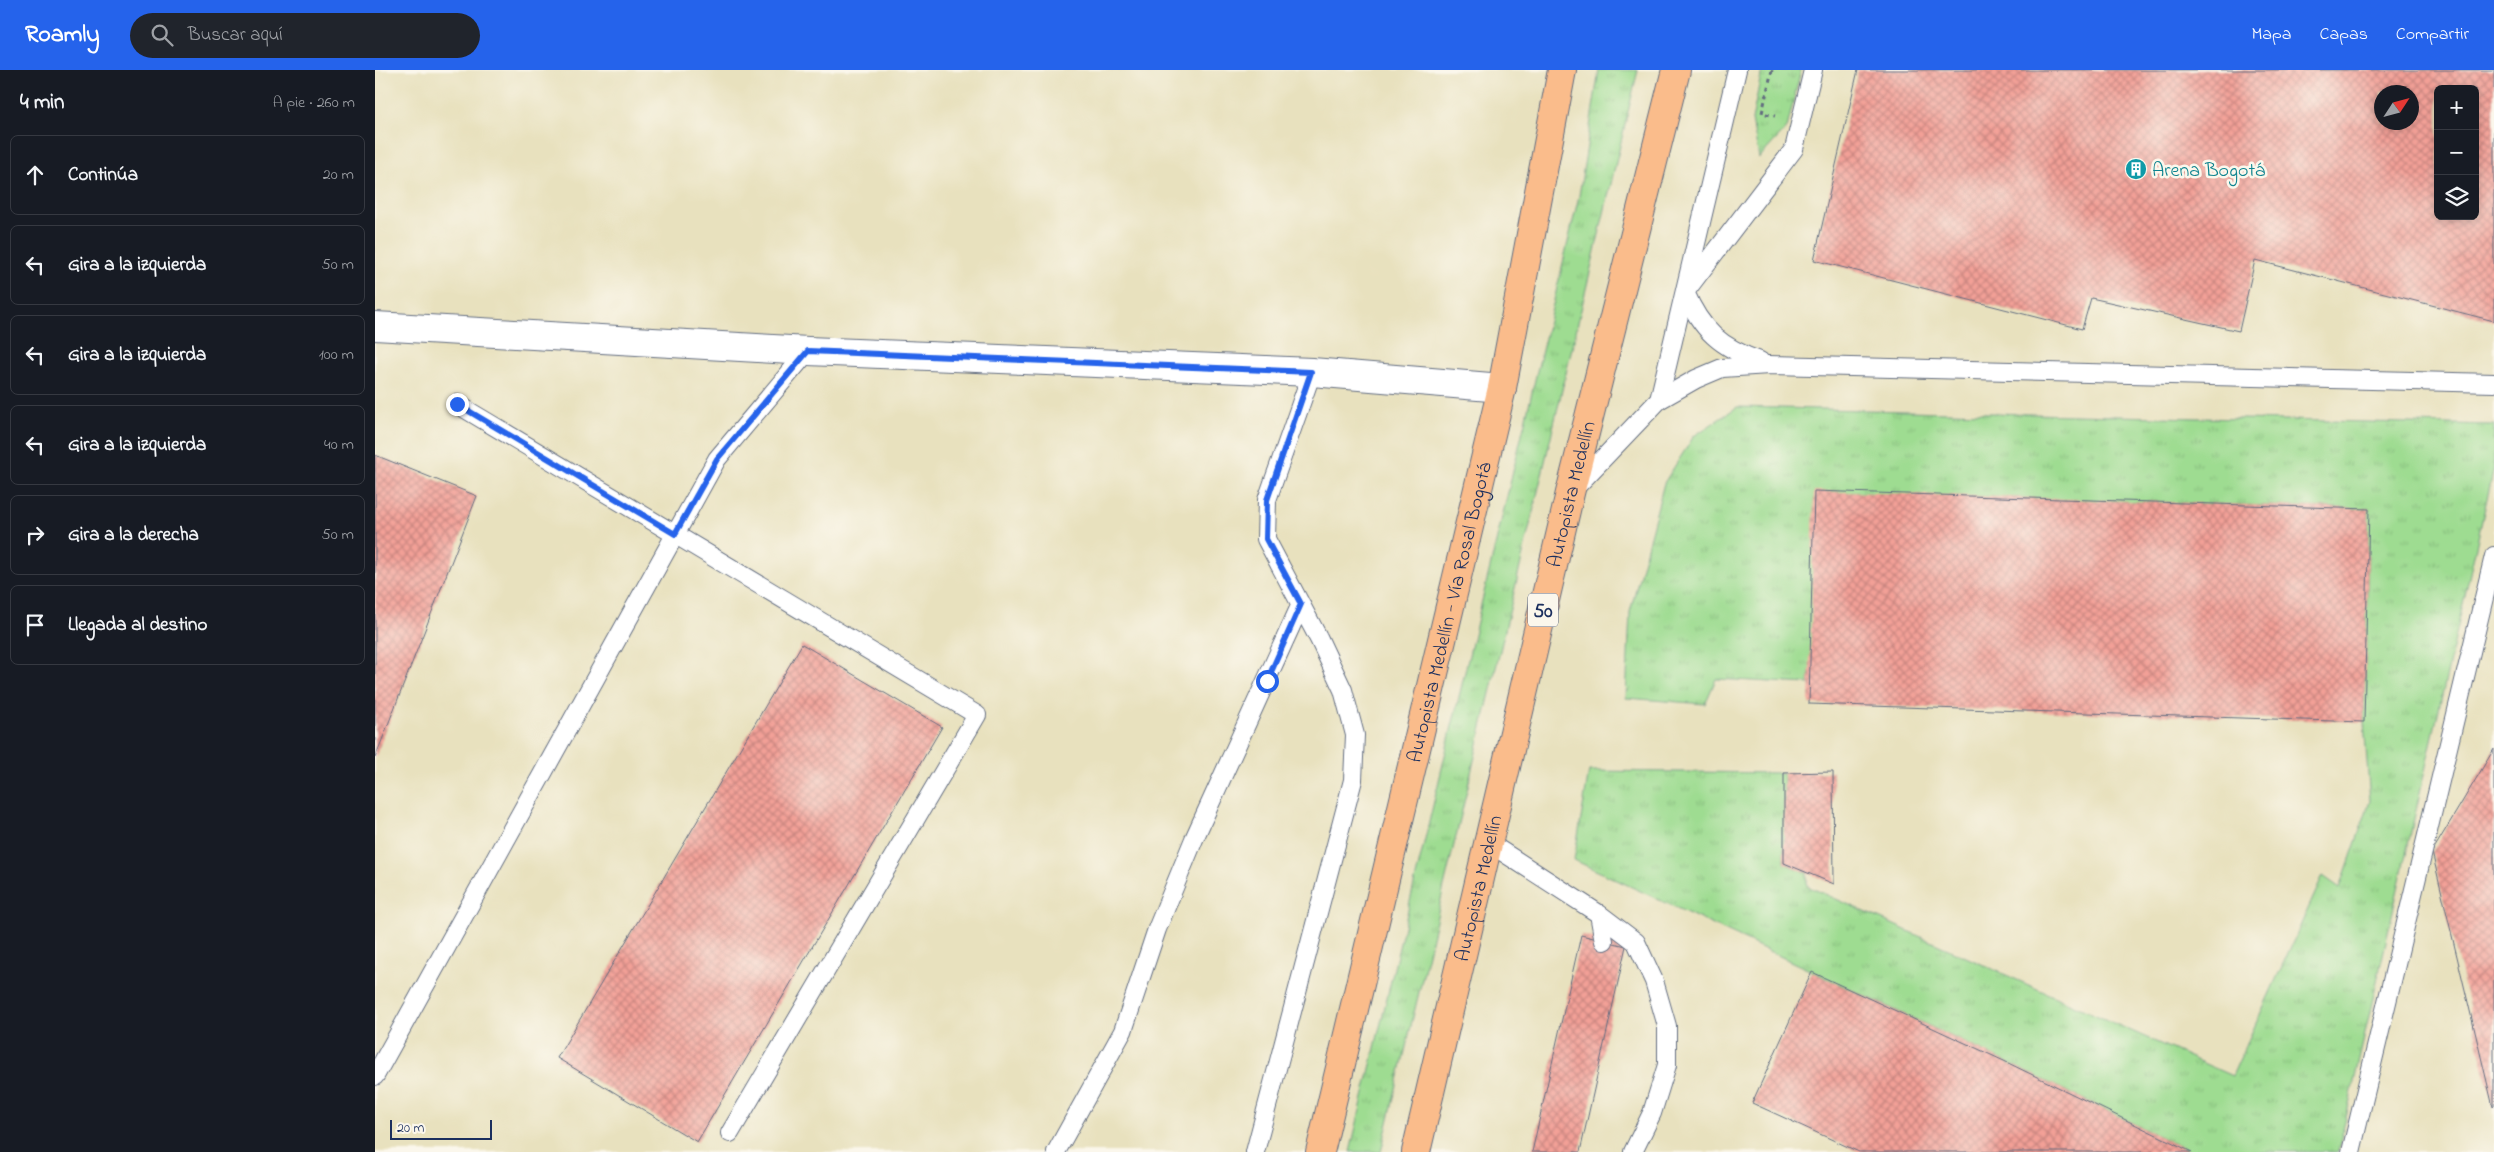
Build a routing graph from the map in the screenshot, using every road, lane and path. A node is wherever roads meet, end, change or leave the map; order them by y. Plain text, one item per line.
1 (1562, 70) edge
2 (1676, 70) edge
3 (1737, 70) edge
4 (1813, 70) edge
5 (1685, 292) junction
6 (375, 326) edge
7 (808, 351) junction
8 (1769, 365) junction
9 (1311, 372) junction
10 (2494, 383) edge
11 (1502, 388) junction
12 (1659, 400) junction
13 (457, 404) dead end
14 (1570, 493) junction
15 (675, 534) junction
16 (2494, 556) edge
17 (1301, 604) junction
18 (1489, 843) junction
19 (1599, 914) junction
20 (1604, 941) dead end
21 (375, 1076) edge
22 (730, 1133) dead end
23 (1056, 1152) edge
24 (1255, 1152) edge
25 (1320, 1152) edge
26 (1416, 1152) edge
27 (1633, 1152) edge
28 (2351, 1152) edge

1 - 11 highway, Autopista Medellín - Vía Rosal Bogotá
2 - 14 highway, Autopista Medellín / 50
3 - 5 lane
4 - 5 lane
5 - 8 lane
5 - 12 lane
6 - 7 street
7 - 9 street
7 - 15 lane
8 - 10 lane
8 - 12 lane
9 - 11 street
9 - 17 lane
11 - 25 highway, Autopista Medellín - Vía Rosal Bogotá
12 - 14 lane
13 - 15 lane
14 - 18 highway, Autopista Medellín / 50
15 - 21 lane
15 - 22 lane
16 - 28 lane
17 - 23 lane
17 - 24 lane
18 - 19 lane
18 - 26 highway, Autopista Medellín / 50
19 - 20 lane
19 - 27 lane

